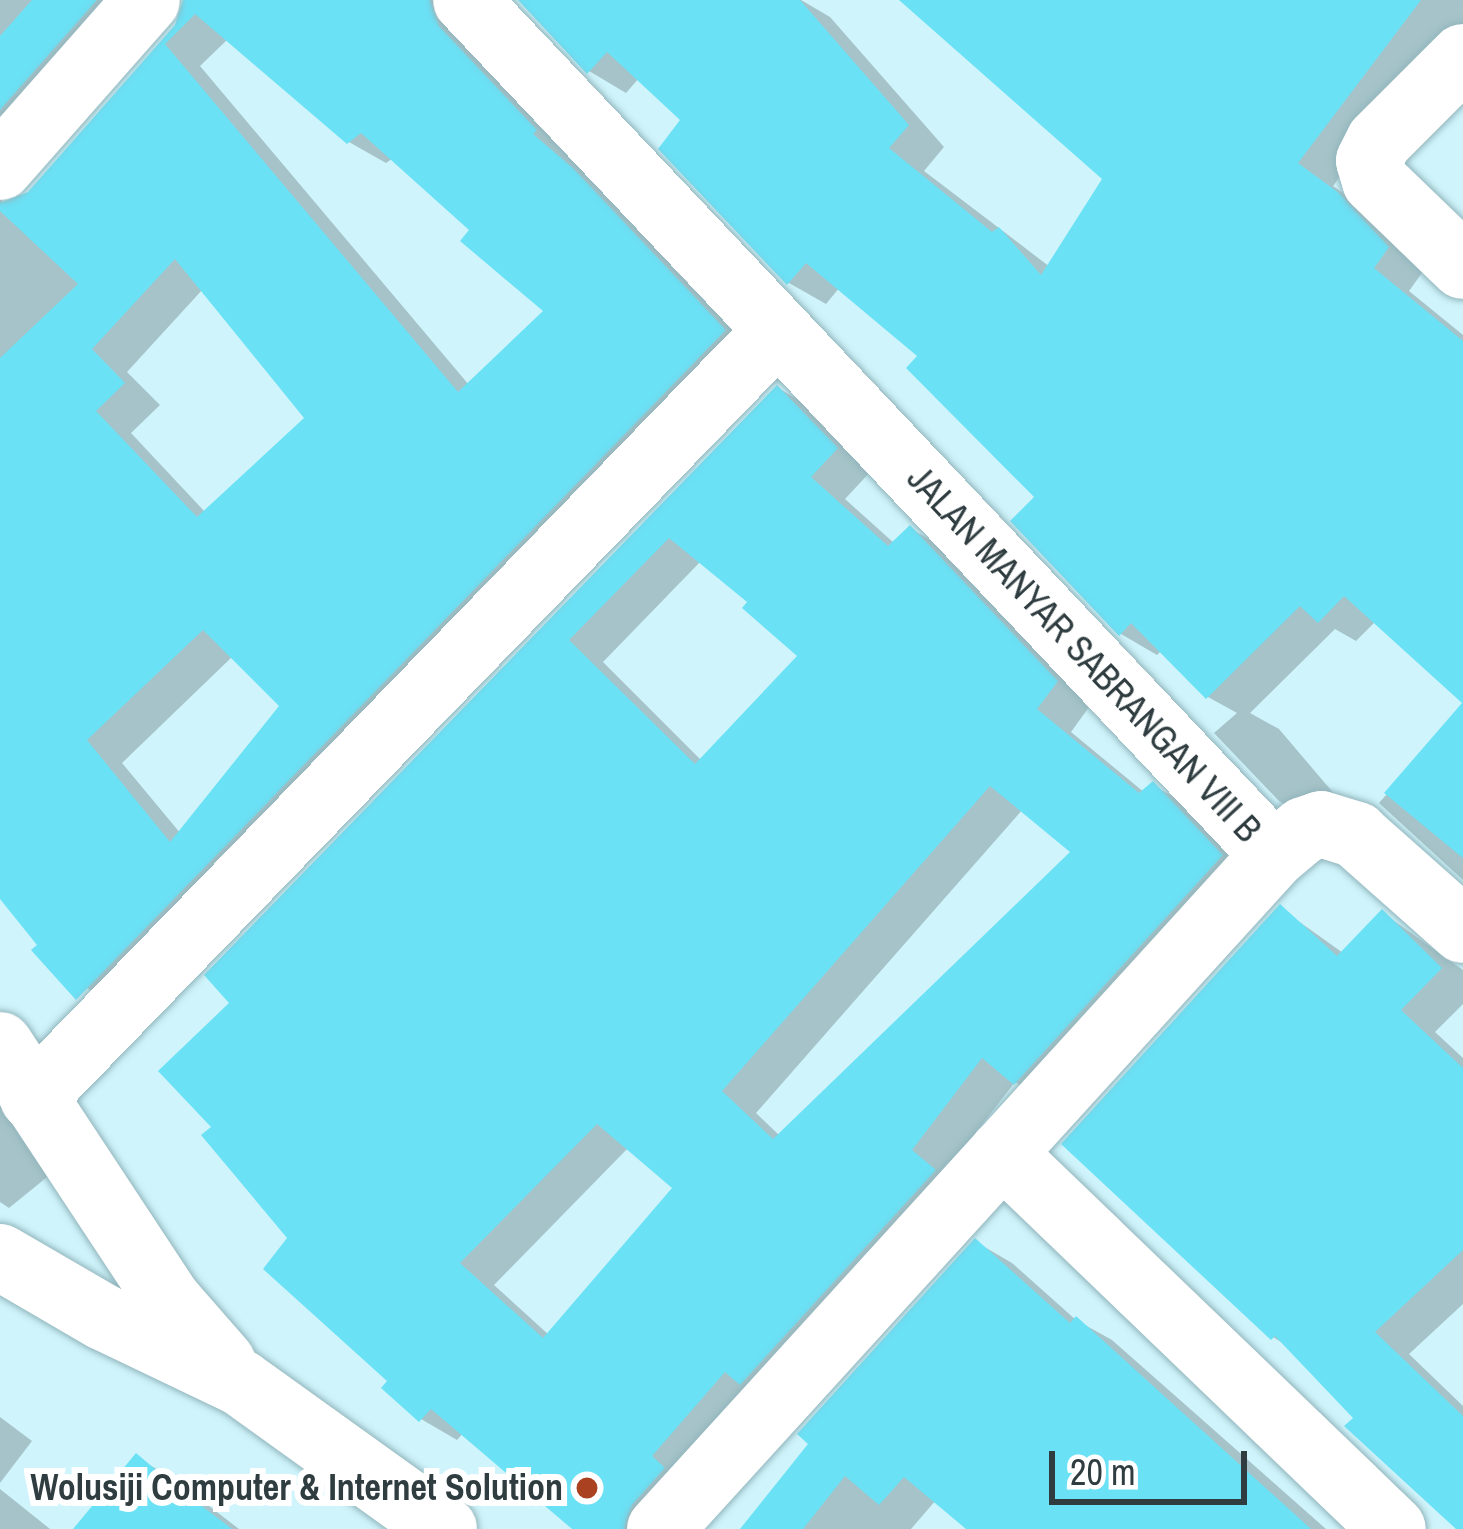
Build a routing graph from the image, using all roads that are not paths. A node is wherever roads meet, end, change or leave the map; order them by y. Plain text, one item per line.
1 (147, 0) edge
2 (466, 0) edge
3 (1463, 57) edge
4 (0, 167) edge
5 (1463, 266) edge
6 (778, 330) junction
7 (1274, 855) junction
8 (1463, 930) edge
9 (17, 1072) edge
10 (1002, 1153) junction
11 (0, 1257) edge
12 (242, 1383) junction
13 (444, 1529) edge
14 (660, 1529) edge
15 (1393, 1529) edge

1 - 4 street
2 - 6 street, JALAN MANYAR SABRANGAN VIII B
3 - 5 street
6 - 7 street, JALAN MANYAR SABRANGAN VIII B
6 - 9 street
7 - 8 street
7 - 10 street, JALAN MANYAR SABRANGAN VIII B
9 - 12 street
10 - 14 street, JALAN MANYAR SABRANGAN VIII B
10 - 15 street
11 - 12 street
12 - 13 street

